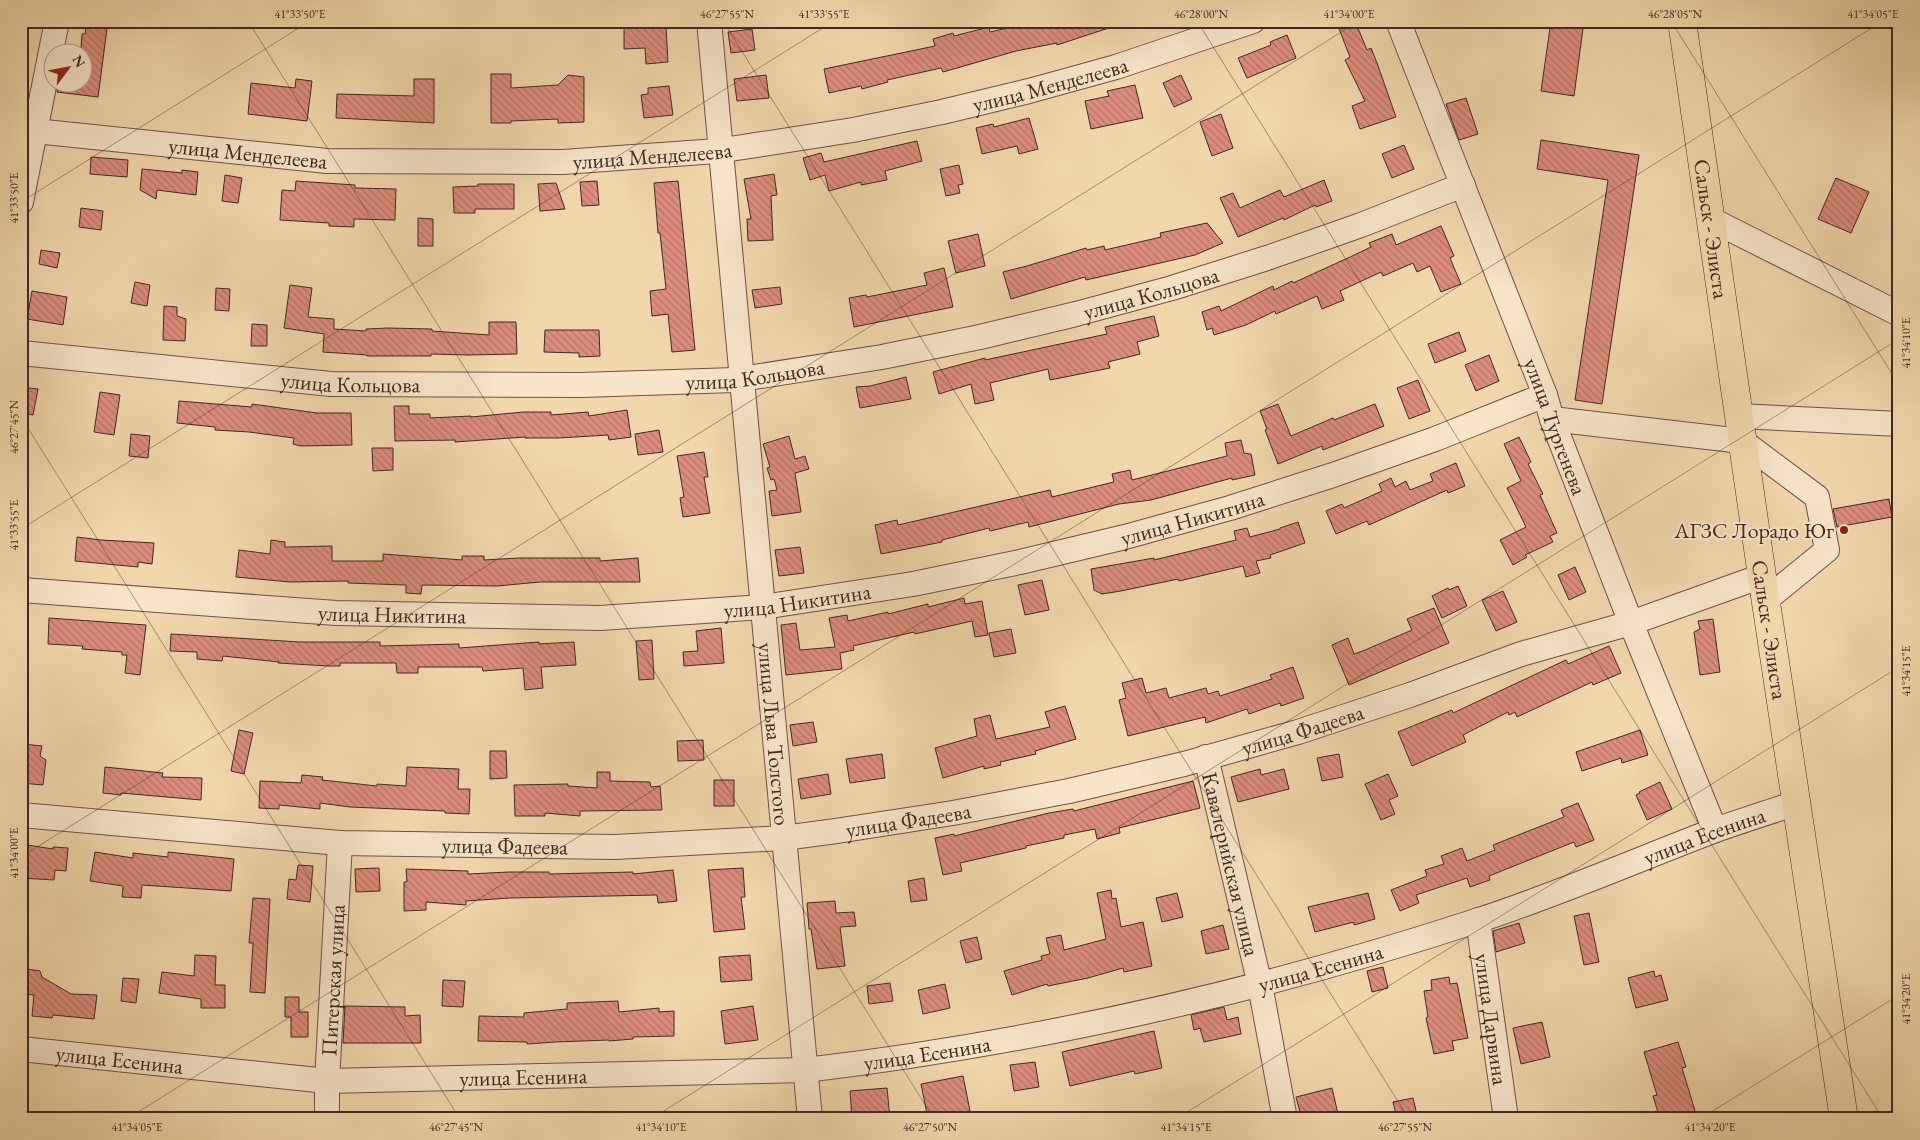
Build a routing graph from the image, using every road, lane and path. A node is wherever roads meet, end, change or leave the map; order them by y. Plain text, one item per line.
1 (57, 21) edge
2 (709, 21) edge
3 (1253, 21) edge
4 (1398, 21) edge
5 (1682, 21) edge
6 (35, 131) junction
7 (721, 151) junction
8 (1462, 185) junction
9 (21, 202) edge
10 (1712, 220) junction
11 (1899, 314) edge
12 (21, 353) edge
13 (742, 379) junction
14 (1545, 395) junction
15 (1552, 419) junction
16 (1899, 424) edge
17 (1740, 429) junction
18 (1764, 587) junction
19 (21, 590) edge
20 (763, 607) junction
21 (1631, 623) junction
22 (1206, 757) junction
23 (1797, 803) junction
24 (21, 815) edge
25 (1715, 830) junction
26 (784, 838) junction
27 (340, 843) junction
28 (1478, 920) junction
29 (1260, 985) junction
30 (21, 1049) edge
31 (806, 1070) junction
32 (328, 1081) junction
33 (327, 1119) edge
34 (810, 1119) edge
35 (1284, 1119) edge
36 (1506, 1119) edge
37 (1844, 1119) edge

1 - 6 street
2 - 7 street, улица Льва Толстого
3 - 7 street, улица Менделеева
4 - 8 street, улица Тургенева
5 - 10 main road, Сальск - Элиста
6 - 7 street, улица Менделеева
6 - 9 street
7 - 13 street, улица Льва Толстого
8 - 13 street, улица Кольцова
8 - 14 street, улица Тургенева
10 - 11 street
10 - 17 main road, Сальск - Элиста
12 - 13 street, улица Кольцова
13 - 20 street, улица Льва Толстого
14 - 15 street, улица Тургенева
14 - 20 street, улица Никитина
15 - 17 street
15 - 21 street, улица Тургенева
16 - 17 street
17 - 18 main road, Сальск - Элиста
17 - 18 street, улица Фадеева
18 - 21 street, улица Фадеева
18 - 23 main road, Сальск - Элиста
19 - 20 street, улица Никитина
20 - 26 street, улица Льва Толстого
21 - 22 street, улица Фадеева
21 - 25 street, улица Тургенева
22 - 26 street, улица Фадеева
22 - 29 street, Кавалерийская улица
23 - 25 street, улица Есенина
23 - 37 main road, Сальск - Элиста
24 - 27 street, улица Фадеева
25 - 28 street, улица Есенина
26 - 27 street, улица Фадеева
26 - 31 street, улица Льва Толстого
27 - 32 street, Питерская улица
28 - 29 street, улица Есенина
28 - 36 street, улица Дарвина
29 - 31 street, улица Есенина
29 - 35 street, Кавалерийская улица
30 - 32 street, улица Есенина
31 - 32 street, улица Есенина
31 - 34 street, улица Льва Толстого
32 - 33 street, Питерская улица

